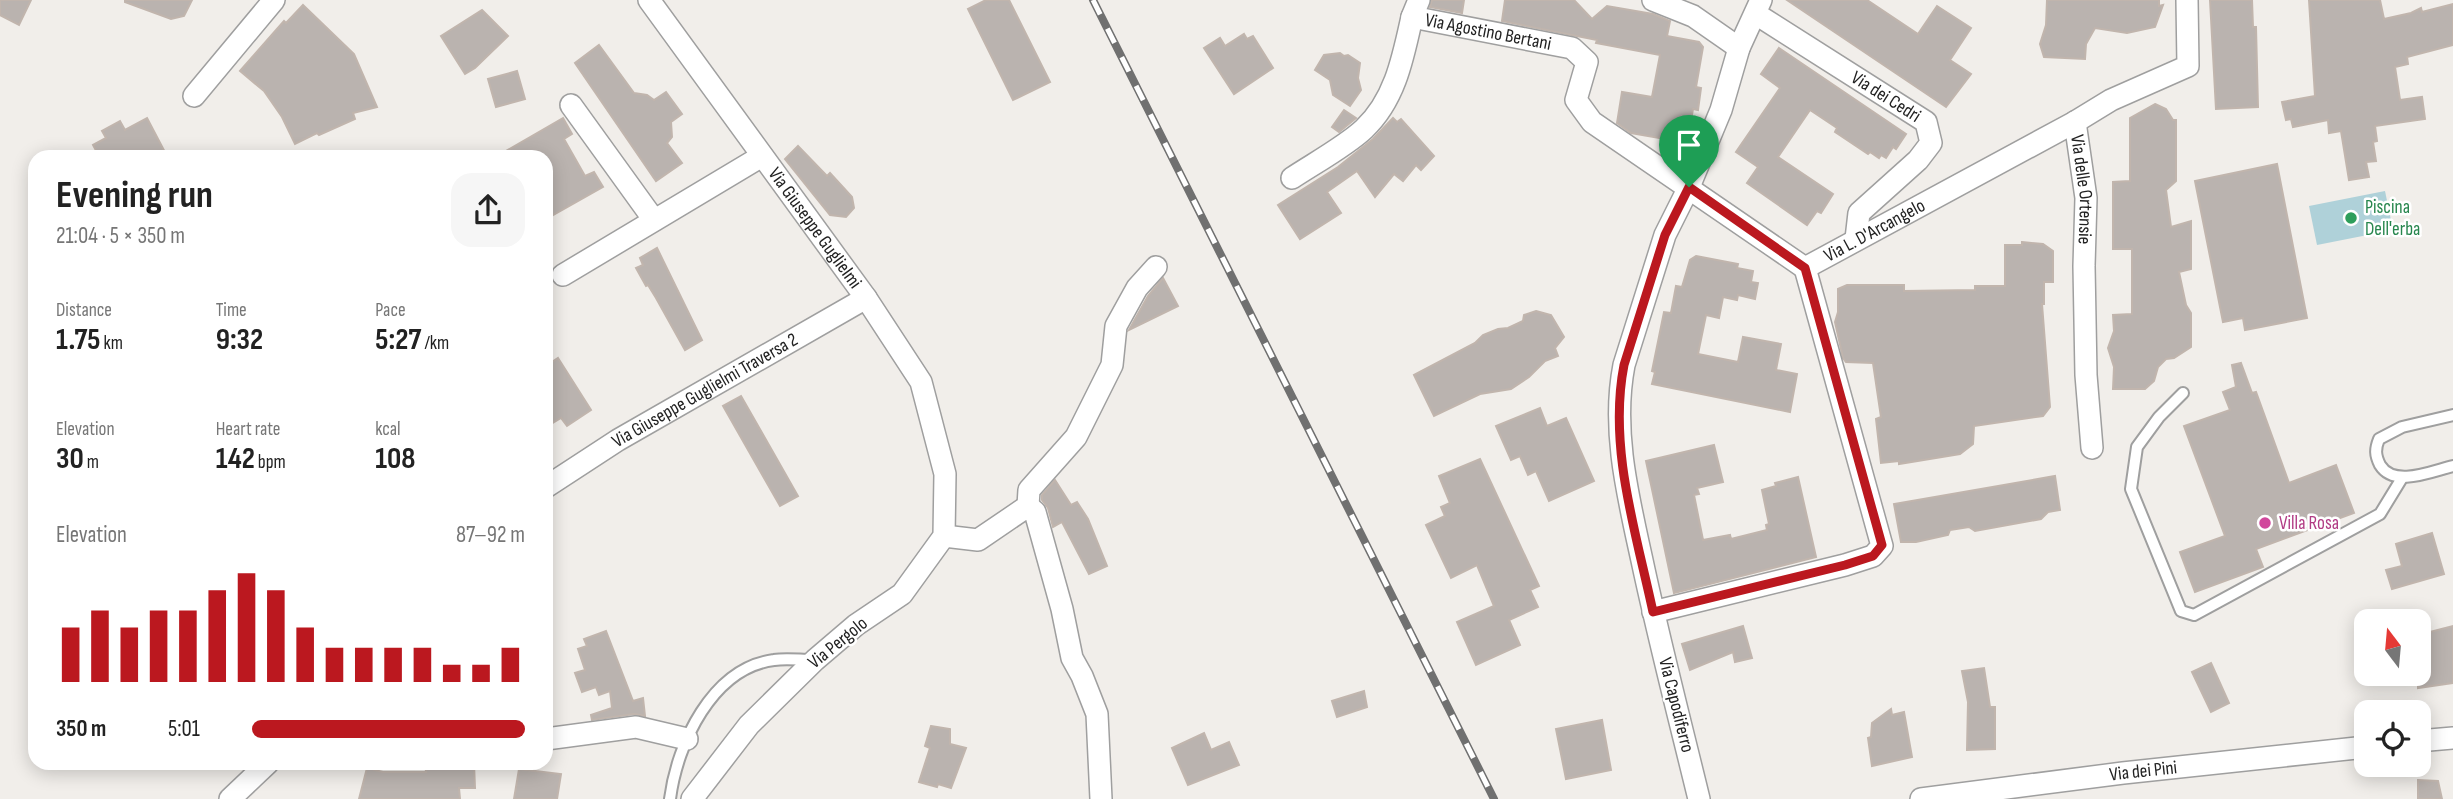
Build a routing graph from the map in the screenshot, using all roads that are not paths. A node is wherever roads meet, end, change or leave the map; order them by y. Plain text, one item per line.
1 (274, 0) edge
2 (649, 0) edge
3 (1653, 0) edge
4 (2188, 0) edge
5 (1758, 7) edge
6 (1415, 9) edge
7 (1739, 48) junction
8 (194, 96) dead end
9 (571, 105) dead end
10 (2075, 122) junction
11 (762, 156) junction
12 (1292, 178) dead end
13 (1689, 187) junction
14 (654, 220) junction
15 (1856, 239) junction
16 (1156, 267) dead end
17 (1805, 268) junction
18 (563, 275) dead end
19 (866, 298) junction
20 (2183, 393) dead end
21 (2453, 415) edge
22 (2092, 447) dead end
23 (2453, 467) edge
24 (2402, 478) junction
25 (553, 482) edge
26 (1028, 506) junction
27 (944, 536) junction
28 (1653, 612) junction
29 (815, 660) junction
30 (553, 738) edge
31 (2453, 738) edge
32 (687, 739) junction
33 (2431, 740) edge
34 (2354, 748) edge
35 (261, 770) edge
36 (230, 799) edge
37 (670, 799) edge
38 (692, 799) edge
39 (1101, 799) edge
40 (1699, 799) edge
41 (1921, 799) edge

1 - 8 street
2 - 11 street, Via Giuseppe Guglielmi
3 - 7 street
4 - 10 street, Via delle Ortensie
5 - 7 street, Via Capodiferro
5 - 15 street, Via dei Cedri
6 - 12 street, Via Agostino Bertani
6 - 13 street, Via Agostino Bertani
7 - 13 street, Via Capodiferro
9 - 14 street
10 - 15 street, Via L. D'Arcangelo
10 - 22 street, Via delle Ortensie
11 - 14 street
11 - 19 street, Via Giuseppe Guglielmi
13 - 17 street
13 - 28 street, Via Capodiferro
14 - 18 street
15 - 17 street, Via L. D'Arcangelo
16 - 26 street
17 - 28 street, Via L. D'Arcangelo
19 - 25 street, Via Giuseppe Guglielmi Traversa 2
19 - 27 street, Via Giuseppe Guglielmi
20 - 24 lane
21 - 24 lane
23 - 24 lane
26 - 27 street
26 - 39 street
27 - 29 street, Via Pergolo
28 - 40 street, Via Capodiferro
29 - 32 lane
29 - 38 street, Via Pergolo
30 - 32 street
31 - 33 street
32 - 37 lane
34 - 41 street, Via dei Pini
35 - 36 street

